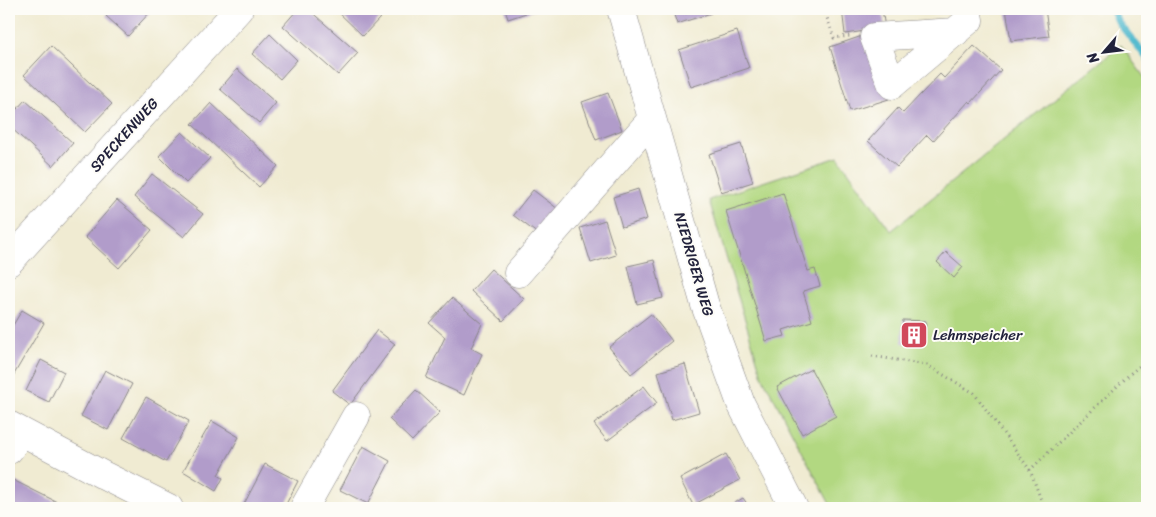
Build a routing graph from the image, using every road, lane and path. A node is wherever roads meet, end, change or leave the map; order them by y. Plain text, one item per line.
1 (239, 9) edge
2 (621, 9) edge
3 (824, 9) edge
4 (961, 20) edge
5 (874, 37) junction
6 (652, 119) junction
7 (9, 262) edge
8 (518, 273) dead end
9 (872, 356) dead end
10 (1147, 360) edge
11 (356, 416) dead end
12 (13, 435) edge
13 (1030, 470) junction
14 (169, 508) edge
15 (304, 508) edge
16 (794, 508) edge
17 (1044, 508) edge

1 - 7 street, SPECKENWEG
2 - 6 street, NIEDRIGER WEG
3 - 5 path
4 - 5 street
4 - 5 street
6 - 8 street
6 - 16 street, NIEDRIGER WEG
9 - 13 path
10 - 13 path
11 - 15 street
12 - 14 street
13 - 17 path

